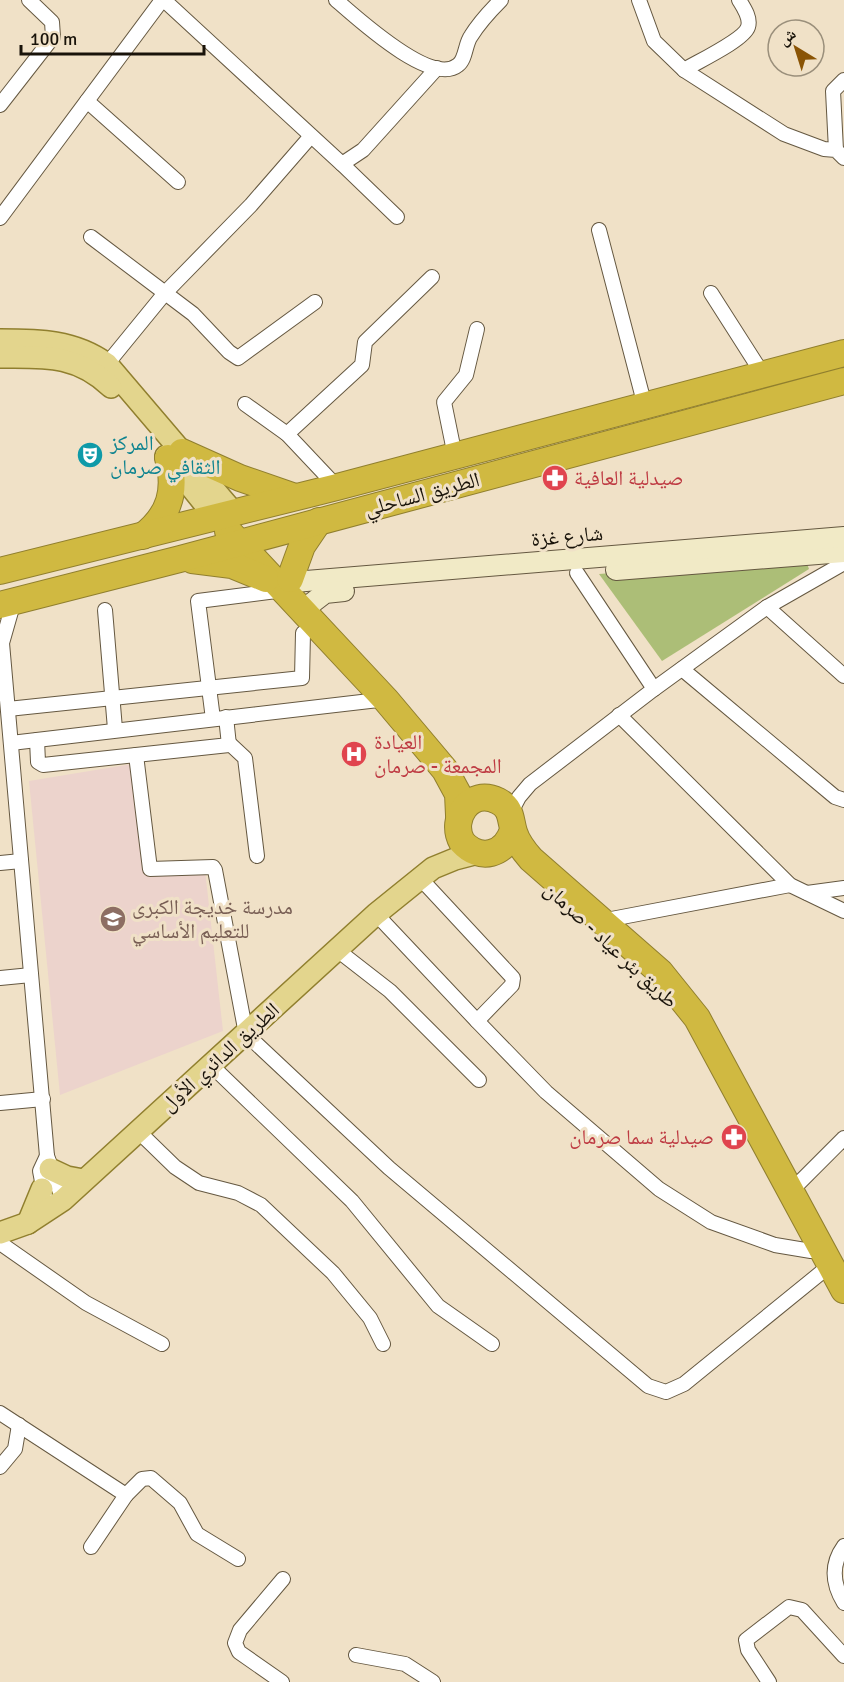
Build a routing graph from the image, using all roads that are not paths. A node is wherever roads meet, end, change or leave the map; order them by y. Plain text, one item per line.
1 (29, 0) edge
2 (163, 0) edge
3 (336, 0) edge
4 (501, 0) edge
5 (639, 0) edge
6 (739, 0) edge
7 (437, 68) junction
8 (684, 70) junction
9 (844, 80) edge
10 (87, 101) junction
11 (0, 105) edge
12 (311, 136) junction
13 (840, 154) edge
14 (342, 164) junction
15 (178, 182) dead end
16 (397, 217) dead end
17 (0, 218) edge
18 (599, 230) dead end
19 (91, 237) dead end
20 (432, 277) dead end
21 (165, 293) junction
22 (711, 293) dead end
23 (315, 302) dead end
24 (477, 330) dead end
25 (0, 340) edge
26 (844, 352) edge
27 (0, 357) edge
28 (106, 364) junction
29 (762, 373) junction
30 (844, 381) edge
31 (245, 405) dead end
32 (645, 406) junction
33 (287, 434) junction
34 (175, 455) junction
35 (455, 456) junction
36 (337, 487) junction
37 (295, 497) junction
38 (225, 515) junction
39 (319, 521) junction
40 (141, 537) junction
41 (844, 537) edge
42 (246, 540) junction
43 (844, 552) edge
44 (180, 559) junction
45 (844, 563) edge
46 (0, 571) edge
47 (577, 573) junction
48 (289, 584) junction
49 (7, 603) edge
50 (312, 603) junction
51 (767, 607) junction
52 (105, 610) dead end
53 (303, 633) dead end
54 (1, 645) edge
55 (682, 669) junction
56 (844, 675) edge
57 (209, 688) junction
58 (654, 689) junction
59 (391, 697) junction
60 (112, 698) junction
61 (8, 709) junction
62 (619, 715) junction
63 (219, 718) junction
64 (116, 729) junction
65 (37, 740) junction
66 (11, 743) junction
67 (230, 744) junction
68 (136, 755) junction
69 (530, 784) junction
70 (844, 800) edge
71 (501, 810) junction
72 (458, 819) junction
73 (486, 853) junction
74 (257, 856) dead end
75 (21, 861) junction
76 (0, 863) edge
77 (426, 873) junction
78 (790, 885) junction
79 (844, 888) edge
80 (807, 894) junction
81 (844, 910) edge
82 (376, 914) junction
83 (600, 921) junction
84 (336, 949) junction
85 (31, 975) junction
86 (0, 978) edge
87 (477, 1021) junction
88 (246, 1034) junction
89 (212, 1066) junction
90 (479, 1080) dead end
91 (43, 1099) junction
92 (0, 1103) edge
93 (138, 1131) junction
94 (844, 1138) edge
95 (49, 1162) junction
96 (83, 1180) junction
97 (42, 1189) junction
98 (786, 1195) junction
99 (58, 1204) junction
100 (28, 1223) junction
101 (0, 1233) edge
102 (0, 1243) edge
103 (817, 1261) junction
104 (844, 1290) edge
105 (844, 1312) edge
106 (162, 1344) dead end
107 (383, 1344) dead end
108 (492, 1344) dead end
109 (0, 1413) edge
110 (19, 1425) junction
111 (0, 1467) edge
112 (126, 1496) junction
113 (844, 1546) edge
114 (91, 1547) dead end
115 (238, 1559) dead end
116 (283, 1579) dead end
117 (844, 1603) edge
118 (356, 1655) dead end
119 (844, 1656) edge
120 (282, 1682) edge
121 (433, 1682) edge
122 (769, 1682) edge

1 - 11 street
2 - 10 street
2 - 12 street
3 - 7 street
4 - 7 street
5 - 8 street
6 - 8 street
7 - 14 street
8 - 13 street
9 - 13 street
10 - 15 street
10 - 17 street
12 - 14 street
12 - 21 street
14 - 16 street
18 - 32 street
19 - 21 street
20 - 33 street
21 - 23 street
21 - 28 street
22 - 29 street
24 - 35 street
25 - 28 main road
26 - 29 highway, الطريق الساحلي
27 - 34 main road
28 - 34 main road
29 - 32 highway, الطريق الساحلي
30 - 39 highway, الطريق الساحلي
31 - 33 street
32 - 35 highway, الطريق الساحلي
33 - 36 street
34 - 37 highway
34 - 38 main road
34 - 40 highway
35 - 36 highway, الطريق الساحلي
36 - 37 highway, الطريق الساحلي
37 - 38 highway, الطريق الساحلي
38 - 40 highway, الطريق الساحلي
38 - 42 highway, طريق بئر عياد - صرمان
39 - 42 highway, الطريق الساحلي
39 - 48 highway
40 - 46 highway, الطريق الساحلي
41 - 48 street, شارع غزة
42 - 44 highway, الطريق الساحلي
42 - 48 highway, طريق بئر عياد - صرمان
43 - 47 street, شارع غزة
44 - 48 highway
44 - 49 highway, الطريق الساحلي
45 - 51 street
47 - 50 street, شارع غزة
47 - 58 street
48 - 50 highway, طريق بئر عياد - صرمان
48 - 57 street
48 - 59 highway, طريق بئر عياد - صرمان
49 - 54 street
50 - 59 highway, طريق بئر عياد - صرمان
51 - 55 street
51 - 56 street
52 - 60 street
53 - 57 street
54 - 61 street
55 - 58 street
55 - 70 street
57 - 60 street
57 - 63 street
58 - 62 street
59 - 63 street
59 - 71 highway, طريق بئر عياد - صرمان
59 - 72 highway, طريق بئر عياد - صرمان
60 - 61 street
60 - 64 street
61 - 66 street
62 - 69 street
62 - 78 street
63 - 64 street
63 - 67 street
64 - 65 street
65 - 66 street
65 - 68 street
66 - 75 street
67 - 68 street
67 - 74 street
68 - 88 street
69 - 71 street
69 - 71 street
71 - 72 highway
71 - 73 highway
71 - 83 highway, طريق بئر عياد - صرمان
72 - 73 highway
72 - 77 main road
73 - 77 main road
73 - 98 highway, طريق بئر عياد - صرمان
75 - 76 street
75 - 85 street
77 - 82 main road, الطريق الدائري الأول
77 - 87 street
78 - 80 street
78 - 83 street
79 - 80 street
80 - 81 street
82 - 84 main road, الطريق الدائري الأول
82 - 87 street
83 - 98 highway, طريق بئر عياد - صرمان
84 - 88 main road, الطريق الدائري الأول
84 - 90 street
85 - 86 street
85 - 91 street
87 - 103 street
88 - 89 main road, الطريق الدائري الأول
88 - 103 street
89 - 93 main road, الطريق الدائري الأول
89 - 108 street
91 - 92 street
91 - 95 street
93 - 96 main road, الطريق الدائري الأول
93 - 107 street
94 - 98 street
95 - 96 main road
95 - 97 street
95 - 99 street
96 - 99 main road, الطريق الدائري الأول
97 - 99 street
97 - 100 main road
98 - 103 highway, طريق بئر عياد - صرمان
98 - 104 highway, طريق بئر عياد - صرمان
99 - 100 main road, الطريق الدائري الأول
100 - 101 main road, الطريق الدائري الأول
102 - 106 street
103 - 105 highway, طريق بئر عياد - صرمان
109 - 110 street
110 - 111 street
110 - 112 street
112 - 114 street
112 - 115 street
113 - 117 street
116 - 120 street
118 - 121 street
119 - 122 street

